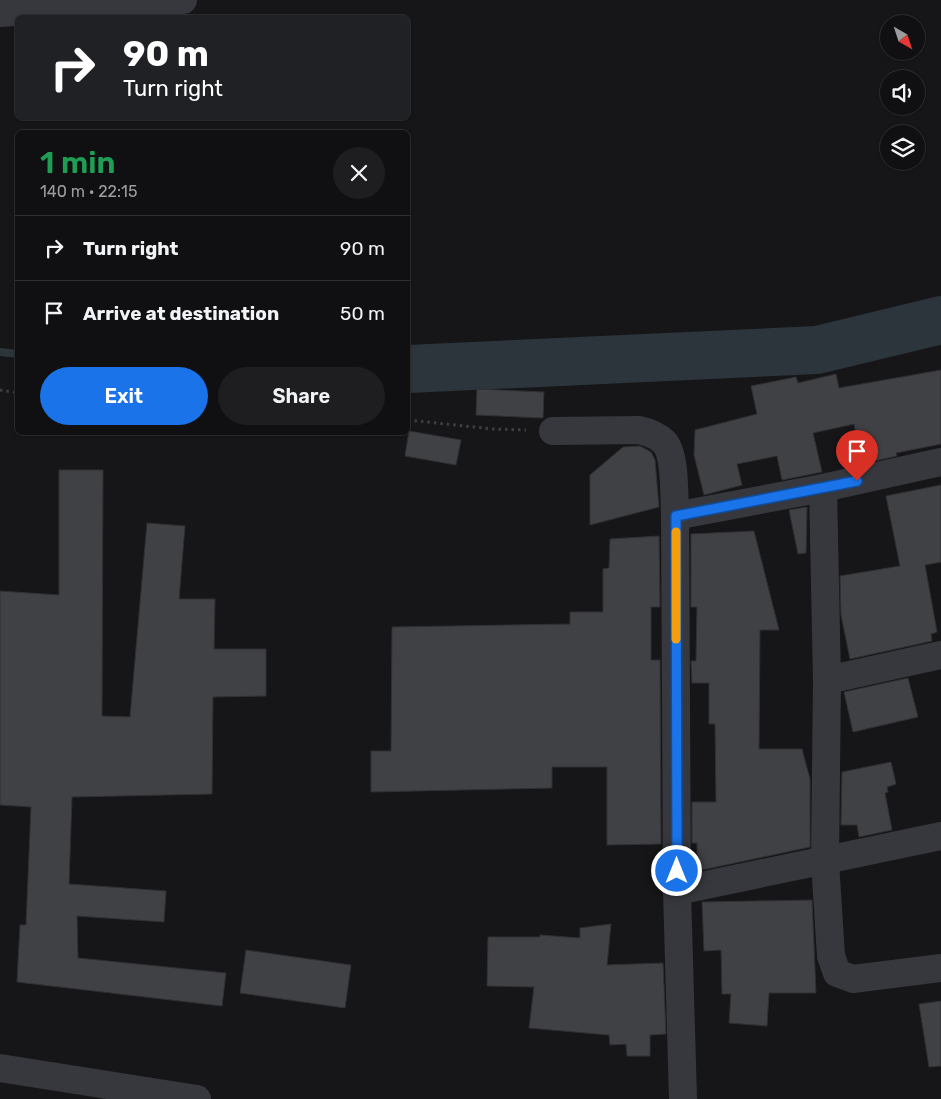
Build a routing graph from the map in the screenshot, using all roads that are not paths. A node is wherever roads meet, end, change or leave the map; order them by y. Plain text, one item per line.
1 (183, 0) edge
2 (0, 13) edge
3 (553, 431) road end
4 (941, 462) edge
5 (823, 488) junction
6 (676, 516) junction
7 (941, 655) edge
8 (826, 680) junction
9 (941, 836) edge
10 (825, 862) junction
11 (677, 891) junction
12 (941, 968) edge
13 (0, 1068) edge
14 (197, 1099) edge
15 (683, 1099) edge

1 - 2 street
3 - 6 street
4 - 5 street
5 - 6 street
5 - 8 street
6 - 11 street
7 - 8 street
8 - 10 street
9 - 10 street
10 - 11 street
10 - 12 street
11 - 15 street
13 - 14 street

